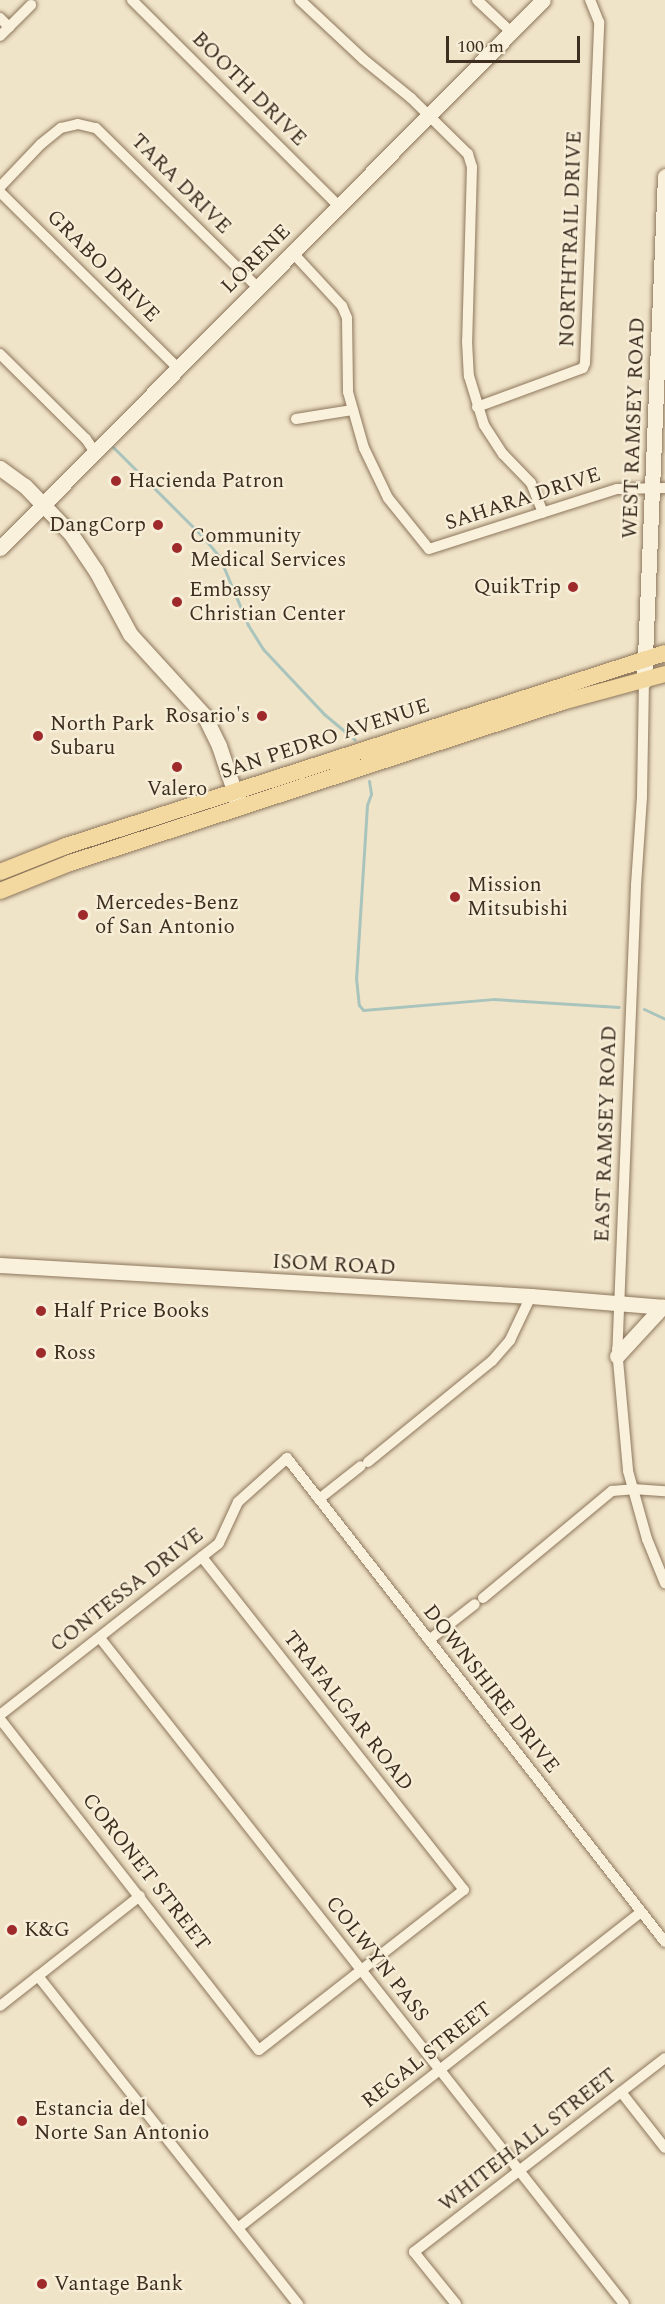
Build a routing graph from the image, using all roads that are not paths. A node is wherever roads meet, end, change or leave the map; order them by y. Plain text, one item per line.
1 (132, 0) edge
2 (300, 0) edge
3 (477, 0) edge
4 (543, 0) edge
5 (590, 0) edge
6 (31, 5) dead end
7 (0, 18) edge
8 (9, 27) junction
9 (511, 32) junction
10 (0, 36) edge
11 (429, 116) junction
12 (665, 176) edge
13 (0, 190) edge
14 (664, 204) edge
15 (339, 206) junction
16 (292, 252) junction
17 (257, 287) junction
18 (0, 354) edge
19 (178, 368) junction
20 (477, 407) junction
21 (352, 410) junction
22 (296, 419) dead end
23 (94, 451) junction
24 (0, 468) edge
25 (659, 487) edge
26 (43, 504) junction
27 (543, 513) junction
28 (0, 548) edge
29 (665, 652) edge
30 (644, 659) junction
31 (665, 674) edge
32 (644, 681) junction
33 (451, 730) junction
34 (237, 800) junction
35 (0, 872) edge
36 (0, 891) edge
37 (0, 1265) edge
38 (531, 1296) junction
39 (618, 1303) junction
40 (663, 1307) edge
41 (617, 1356) junction
42 (287, 1458) joint
43 (633, 1489) junction
44 (665, 1491) edge
45 (319, 1499) junction
46 (202, 1557) junction
47 (665, 1583) edge
48 (100, 1638) junction
49 (429, 1640) junction
50 (0, 1717) edge
51 (140, 1896) junction
52 (641, 1912) junction
53 (665, 1942) edge
54 (361, 1970) junction
55 (38, 1976) junction
56 (0, 2006) edge
57 (665, 2058) edge
58 (439, 2071) junction
59 (621, 2092) junction
60 (665, 2148) edge
61 (519, 2172) junction
62 (238, 2228) junction
63 (298, 2304) edge
64 (456, 2304) edge
65 (624, 2304) edge

1 - 15 street, BOOTH DRIVE
2 - 11 street
3 - 9 street
4 - 9 street, LORENE
5 - 20 street, NORTHTRAIL DRIVE
6 - 8 street
7 - 8 street
8 - 10 street
9 - 11 street, LORENE
11 - 15 street, LORENE
11 - 20 street
12 - 14 street, WEST RAMSEY ROAD
13 - 17 street, TARA DRIVE
13 - 19 street, GRABO DRIVE
14 - 25 street, WEST RAMSEY ROAD
15 - 16 street, LORENE
16 - 17 street, LORENE
16 - 21 street
17 - 19 street, LORENE
18 - 23 street
19 - 23 street, LORENE
20 - 27 street
21 - 22 street
21 - 27 street, SAHARA DRIVE
23 - 26 street, LORENE
24 - 26 street
25 - 27 street, SAHARA DRIVE
25 - 30 street, WEST RAMSEY ROAD
26 - 28 street, LORENE
26 - 34 street
29 - 30 main road, SAN PEDRO AVENUE
30 - 32 street, WEST RAMSEY ROAD
30 - 33 main road, SAN PEDRO AVENUE
31 - 32 main road, SAN PEDRO AVENUE
32 - 33 main road, SAN PEDRO AVENUE
32 - 39 street, EAST RAMSEY ROAD
33 - 34 main road, SAN PEDRO AVENUE
34 - 35 main road, SAN PEDRO AVENUE
34 - 36 main road, SAN PEDRO AVENUE
37 - 38 street, ISOM ROAD
38 - 39 street, ISOM ROAD
38 - 45 street
39 - 40 street, ISOM ROAD
39 - 41 street, EAST RAMSEY ROAD
40 - 41 street
41 - 43 street, EAST RAMSEY ROAD
42 - 45 street, DOWNSHIRE DRIVE
42 - 46 street, CONTESSA DRIVE
43 - 44 street
43 - 47 street, EAST RAMSEY ROAD
43 - 49 street
45 - 49 street, DOWNSHIRE DRIVE
46 - 48 street, CONTESSA DRIVE
46 - 54 street, TRAFALGAR ROAD
48 - 50 street, CONTESSA DRIVE
48 - 54 street, COLWYN PASS
49 - 52 street, DOWNSHIRE DRIVE
50 - 51 street, CORONET STREET
51 - 54 street, CORONET STREET
51 - 55 street
52 - 53 street, DOWNSHIRE DRIVE
52 - 58 street, REGAL STREET
54 - 58 street, COLWYN PASS
55 - 56 street
55 - 62 street
57 - 59 street, WHITEHALL STREET
58 - 61 street, COLWYN PASS
58 - 62 street, REGAL STREET
59 - 60 street
59 - 61 street, WHITEHALL STREET
61 - 64 street, WHITEHALL STREET
61 - 65 street, COLWYN PASS
62 - 63 street

